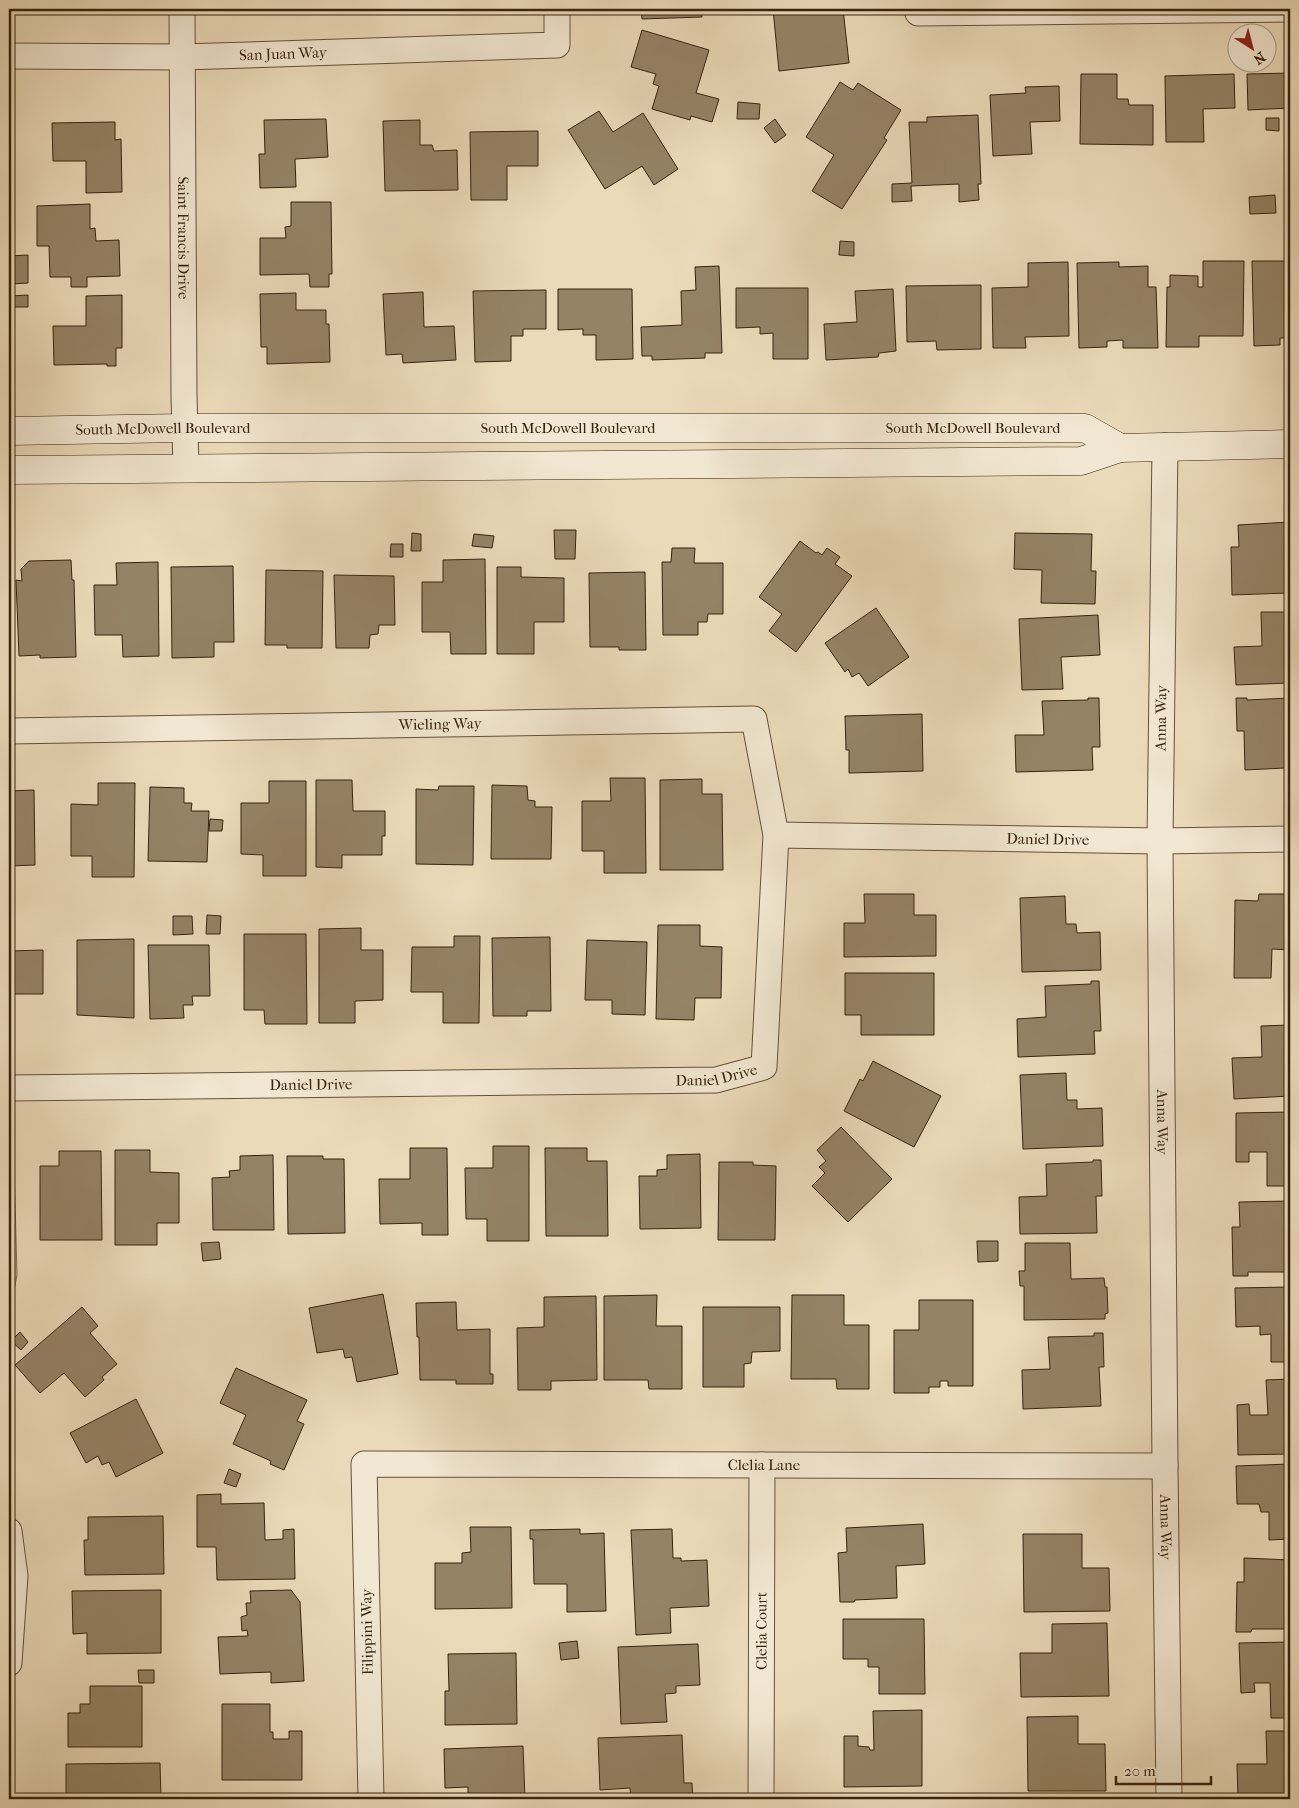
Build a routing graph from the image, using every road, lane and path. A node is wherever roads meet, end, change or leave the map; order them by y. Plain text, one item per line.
1 (182, 9) edge
2 (557, 9) edge
3 (1290, 9) edge
4 (918, 11) edge
5 (9, 56) edge
6 (182, 57) junction
7 (184, 428) junction
8 (9, 431) edge
9 (1290, 444) edge
10 (1165, 446) junction
11 (1120, 448) junction
12 (186, 468) junction
13 (9, 470) edge
14 (9, 731) edge
15 (776, 834) junction
16 (1290, 840) edge
17 (1160, 841) junction
18 (9, 1088) edge
19 (364, 1464) joint
20 (762, 1465) junction
21 (1164, 1466) junction
22 (9, 1531) edge
23 (9, 1663) edge
24 (371, 1799) edge
25 (761, 1799) edge
26 (1170, 1799) edge

1 - 6 street, Saint Francis Drive
2 - 6 street, San Juan Way
3 - 4 street
5 - 6 street, San Juan Way
6 - 7 street, Saint Francis Drive
7 - 8 main road, South McDowell Boulevard
7 - 11 main road, South McDowell Boulevard
7 - 12 street, Saint Francis Drive
9 - 10 main road
10 - 11 main road
10 - 17 street, Anna Way
11 - 12 main road
12 - 13 main road
14 - 15 street, Wieling Way
15 - 17 street, Daniel Drive
15 - 18 street, Daniel Drive
16 - 17 street, Daniel Drive
17 - 21 street, Anna Way
19 - 20 street, Clelia Lane
19 - 24 street, Filippini Way
20 - 21 street, Clelia Lane
20 - 25 street, Clelia Court
21 - 26 street, Anna Way
22 - 23 street

